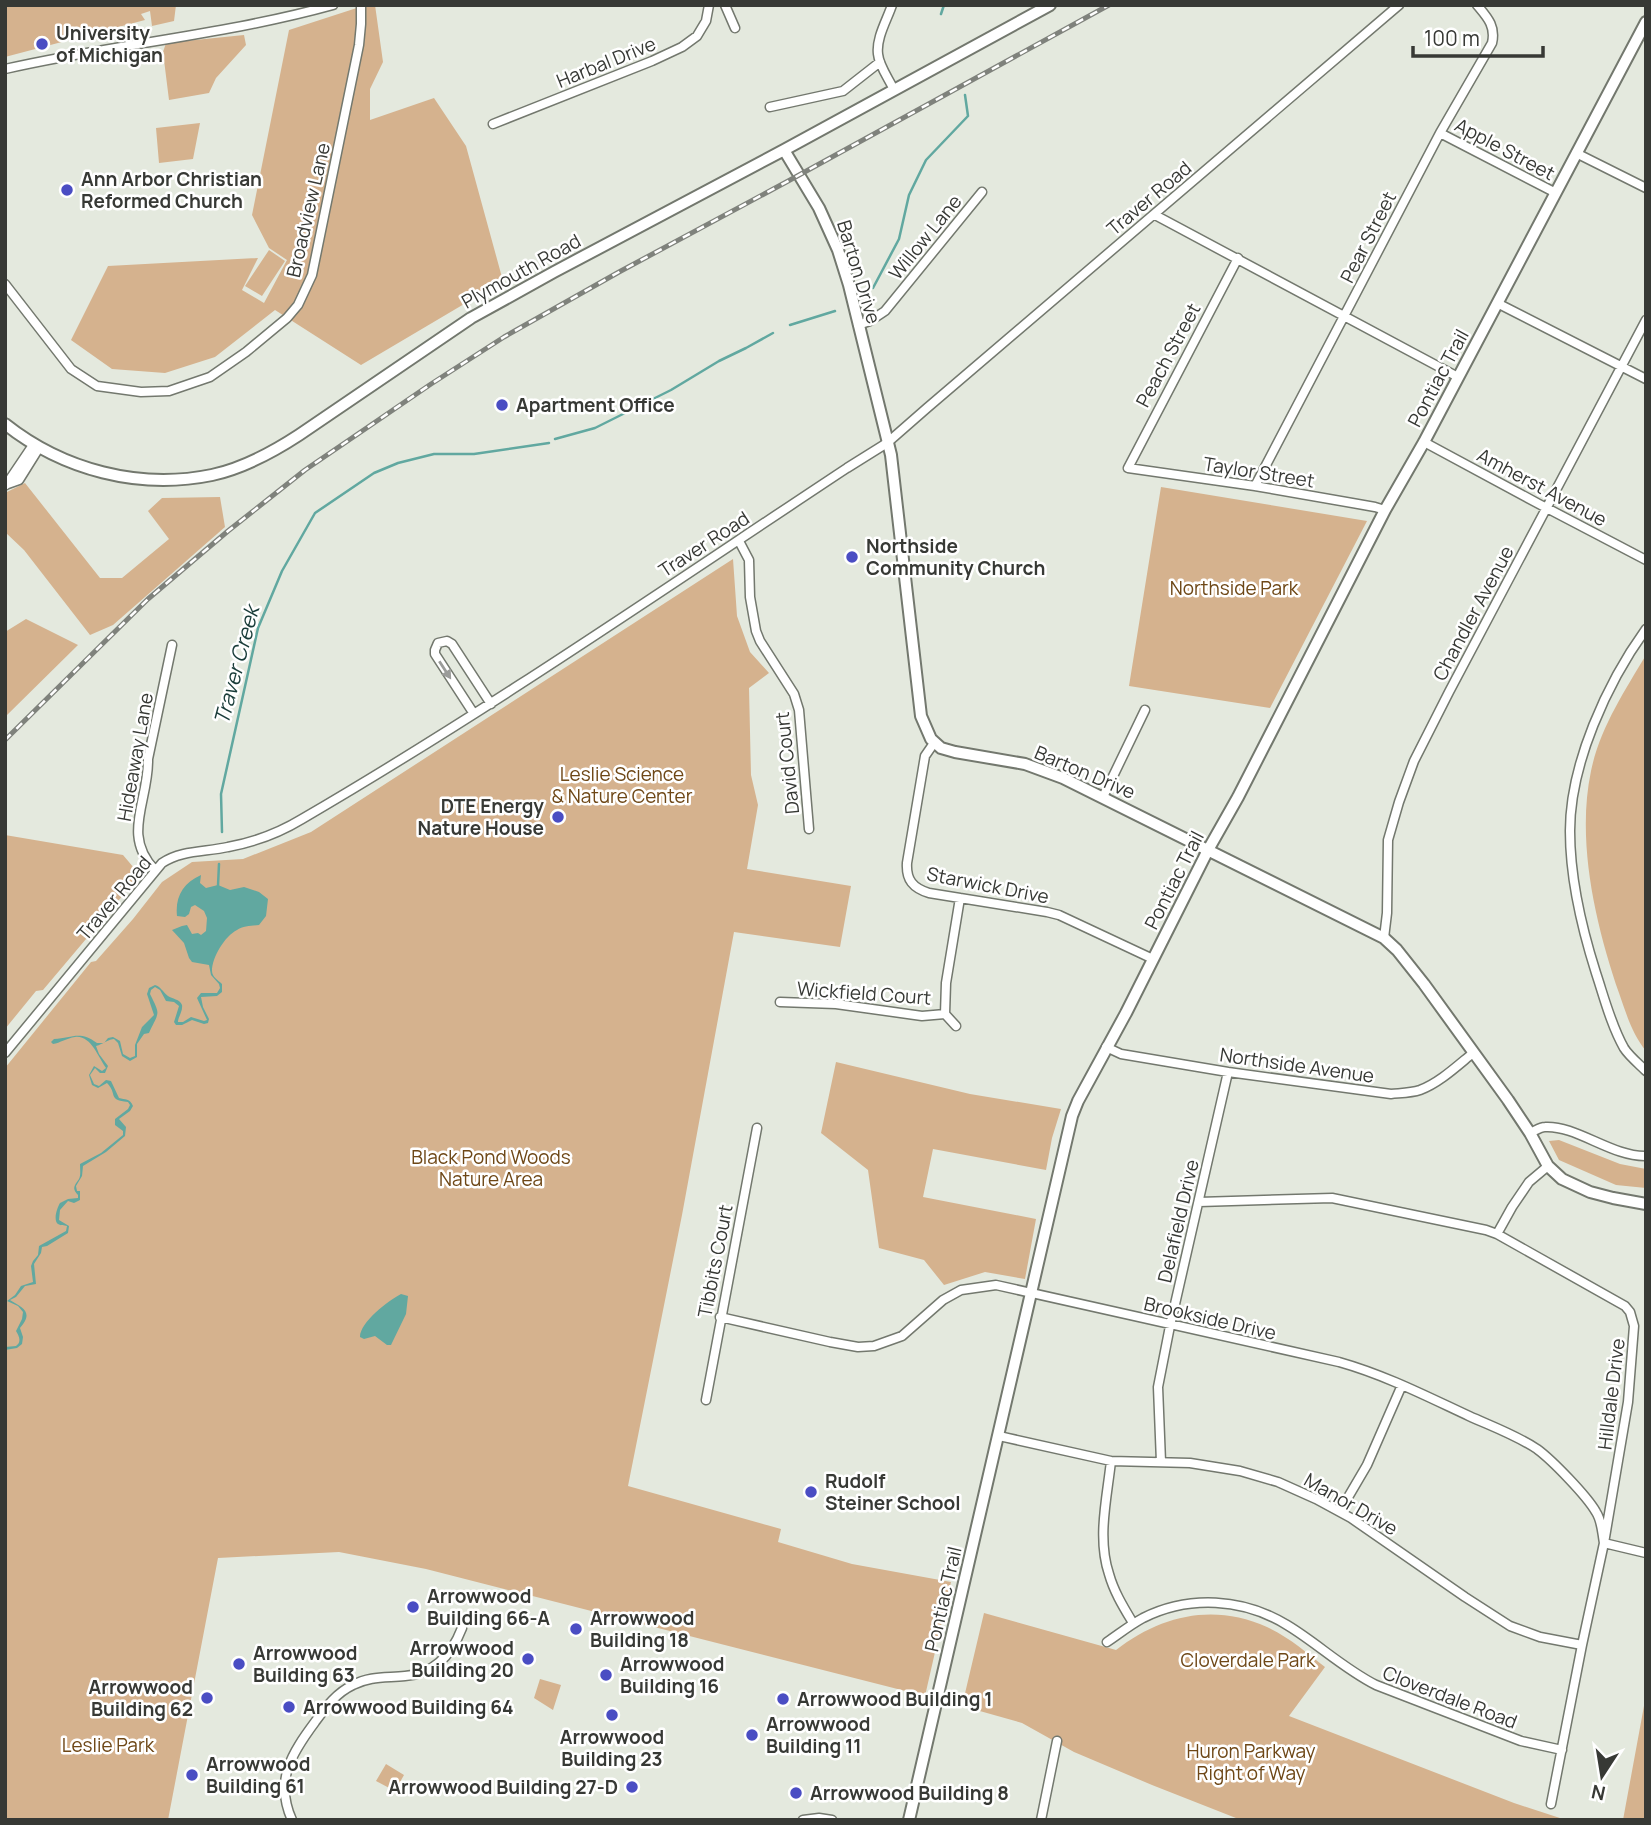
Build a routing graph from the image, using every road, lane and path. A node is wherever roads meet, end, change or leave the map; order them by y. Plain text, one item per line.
1 (332, 5) edge
2 (361, 5) edge
3 (709, 5) edge
4 (725, 5) edge
5 (892, 5) edge
6 (1050, 5) edge
7 (1399, 5) edge
8 (1477, 5) edge
9 (1646, 22) edge
10 (735, 28) dead end
11 (880, 62) junction
12 (5, 69) edge
13 (894, 90) junction
14 (770, 107) dead end
15 (493, 124) dead end
16 (1440, 133) junction
17 (784, 150) junction
18 (1576, 153) junction
19 (1646, 188) edge
20 (982, 192) dead end
21 (1556, 193) junction
22 (1155, 215) junction
23 (1238, 258) junction
24 (5, 284) edge
25 (1497, 303) junction
26 (1345, 316) junction
27 (1646, 320) edge
28 (858, 325) junction
29 (1622, 366) junction
30 (1458, 377) junction
31 (1646, 379) edge
32 (5, 424) edge
33 (1424, 442) junction
34 (887, 443) junction
35 (36, 446) junction
36 (1128, 468) joint
37 (6, 485) edge
38 (1255, 486) junction
39 (1546, 508) junction
40 (1385, 510) junction
41 (738, 541) junction
42 (1646, 560) edge
43 (1646, 629) edge
44 (172, 645) dead end
45 (491, 704) junction
46 (1145, 710) dead end
47 (474, 715) junction
48 (934, 743) junction
49 (1103, 797) junction
50 (809, 829) dead end
51 (1208, 850) junction
52 (155, 870) junction
53 (960, 898) junction
54 (1384, 939) junction
55 (1153, 959) junction
56 (780, 1002) dead end
57 (944, 1014) junction
58 (956, 1026) dead end
59 (1106, 1047) junction
60 (5, 1053) edge
61 (1473, 1054) junction
62 (1646, 1071) edge
63 (1228, 1072) junction
64 (757, 1128) dead end
65 (1530, 1133) junction
66 (1646, 1156) edge
67 (1548, 1166) junction
68 (1199, 1202) junction
69 (1646, 1204) edge
70 (1497, 1234) junction
71 (1031, 1293) junction
72 (720, 1317) junction
73 (1170, 1326) junction
74 (1402, 1385) junction
75 (706, 1400) dead end
76 (999, 1436) junction
77 (1111, 1461) junction
78 (1161, 1462) junction
79 (1340, 1511) junction
80 (1604, 1543) junction
81 (1646, 1553) edge
82 (1133, 1623) junction
83 (462, 1628) dead end
84 (1107, 1642) dead end
85 (1582, 1645) junction
86 (1058, 1741) dead end
87 (1562, 1750) junction
88 (1552, 1804) dead end
89 (292, 1820) edge
90 (803, 1820) edge
91 (832, 1820) edge
92 (909, 1820) edge
93 (1041, 1820) edge

1 - 12 street
2 - 24 street, Broadview Lane
3 - 15 street, Harbal Drive
4 - 10 street
5 - 11 street
6 - 13 main road, Plymouth Road
7 - 22 street, Traver Road
8 - 16 street, Pear Street
9 - 18 main road, Pontiac Trail
11 - 13 street
11 - 14 street
13 - 17 main road, Plymouth Road
16 - 21 street, Apple Street
16 - 26 street, Pear Street
17 - 28 main road, Barton Drive
17 - 35 main road, Plymouth Road
18 - 19 street
18 - 21 main road, Pontiac Trail
20 - 28 street, Willow Lane
21 - 25 main road, Pontiac Trail
22 - 23 street
22 - 34 street, Traver Road
23 - 26 street
23 - 36 street, Peach Street
25 - 29 street
25 - 30 main road, Pontiac Trail
26 - 30 street
26 - 38 street, Pear Street
27 - 29 street, Chandler Avenue
28 - 34 main road, Barton Drive
29 - 31 street
29 - 39 street, Chandler Avenue
30 - 33 main road, Pontiac Trail
32 - 35 main road, Plymouth Road
33 - 39 street, Amherst Avenue
33 - 40 main road, Pontiac Trail
34 - 41 street, Traver Road
34 - 48 main road, Barton Drive
35 - 37 street
36 - 38 street, Taylor Street
38 - 40 street, Taylor Street
39 - 42 street, Amherst Avenue
39 - 54 street, Chandler Avenue
40 - 51 main road, Pontiac Trail
41 - 45 street, Traver Road
41 - 50 street, David Court
43 - 62 street
44 - 52 street, Hideaway Lane
45 - 47 street, Traver Road
45 -> 47 street
46 - 49 street
47 - 52 street, Traver Road
48 - 49 main road, Barton Drive
48 - 53 street, Starwick Drive
49 - 51 main road, Barton Drive
51 - 54 main road, Barton Drive
51 - 55 main road, Pontiac Trail
52 - 60 street, Traver Road
53 - 55 street, Starwick Drive
53 - 57 street, Wickfield Court
54 - 61 main road, Barton Drive
55 - 59 main road, Pontiac Trail
56 - 57 street, Wickfield Court
57 - 58 street, Wickfield Court
59 - 63 street, Northside Avenue
59 - 71 main road, Pontiac Trail
61 - 63 street, Northside Avenue
61 - 65 main road, Barton Drive
63 - 68 street, Delafield Drive
64 - 72 street, Tibbits Court
65 - 66 street
65 - 67 main road, Barton Drive
67 - 69 main road, Barton Drive
67 - 70 street
68 - 70 street, Hilldale Drive
68 - 73 street, Delafield Drive
70 - 80 street, Hilldale Drive
71 - 72 street, Brookside Drive
71 - 73 street, Brookside Drive
71 - 76 main road, Pontiac Trail
72 - 75 street, Tibbits Court
73 - 74 street, Brookside Drive
73 - 78 street, Delafield Drive
74 - 79 street
74 - 80 street, Brookside Drive
76 - 77 street, Manor Drive
76 - 92 main road, Pontiac Trail
77 - 78 street, Manor Drive
77 - 82 street
78 - 79 street, Manor Drive
79 - 85 street, Manor Drive
80 - 81 street
80 - 85 street, Hilldale Drive
82 - 84 street, Cloverdale Road
82 - 87 street, Cloverdale Road
83 - 89 street
85 - 87 street, Hilldale Drive
86 - 93 street
87 - 88 street, Hilldale Drive
90 - 91 street

